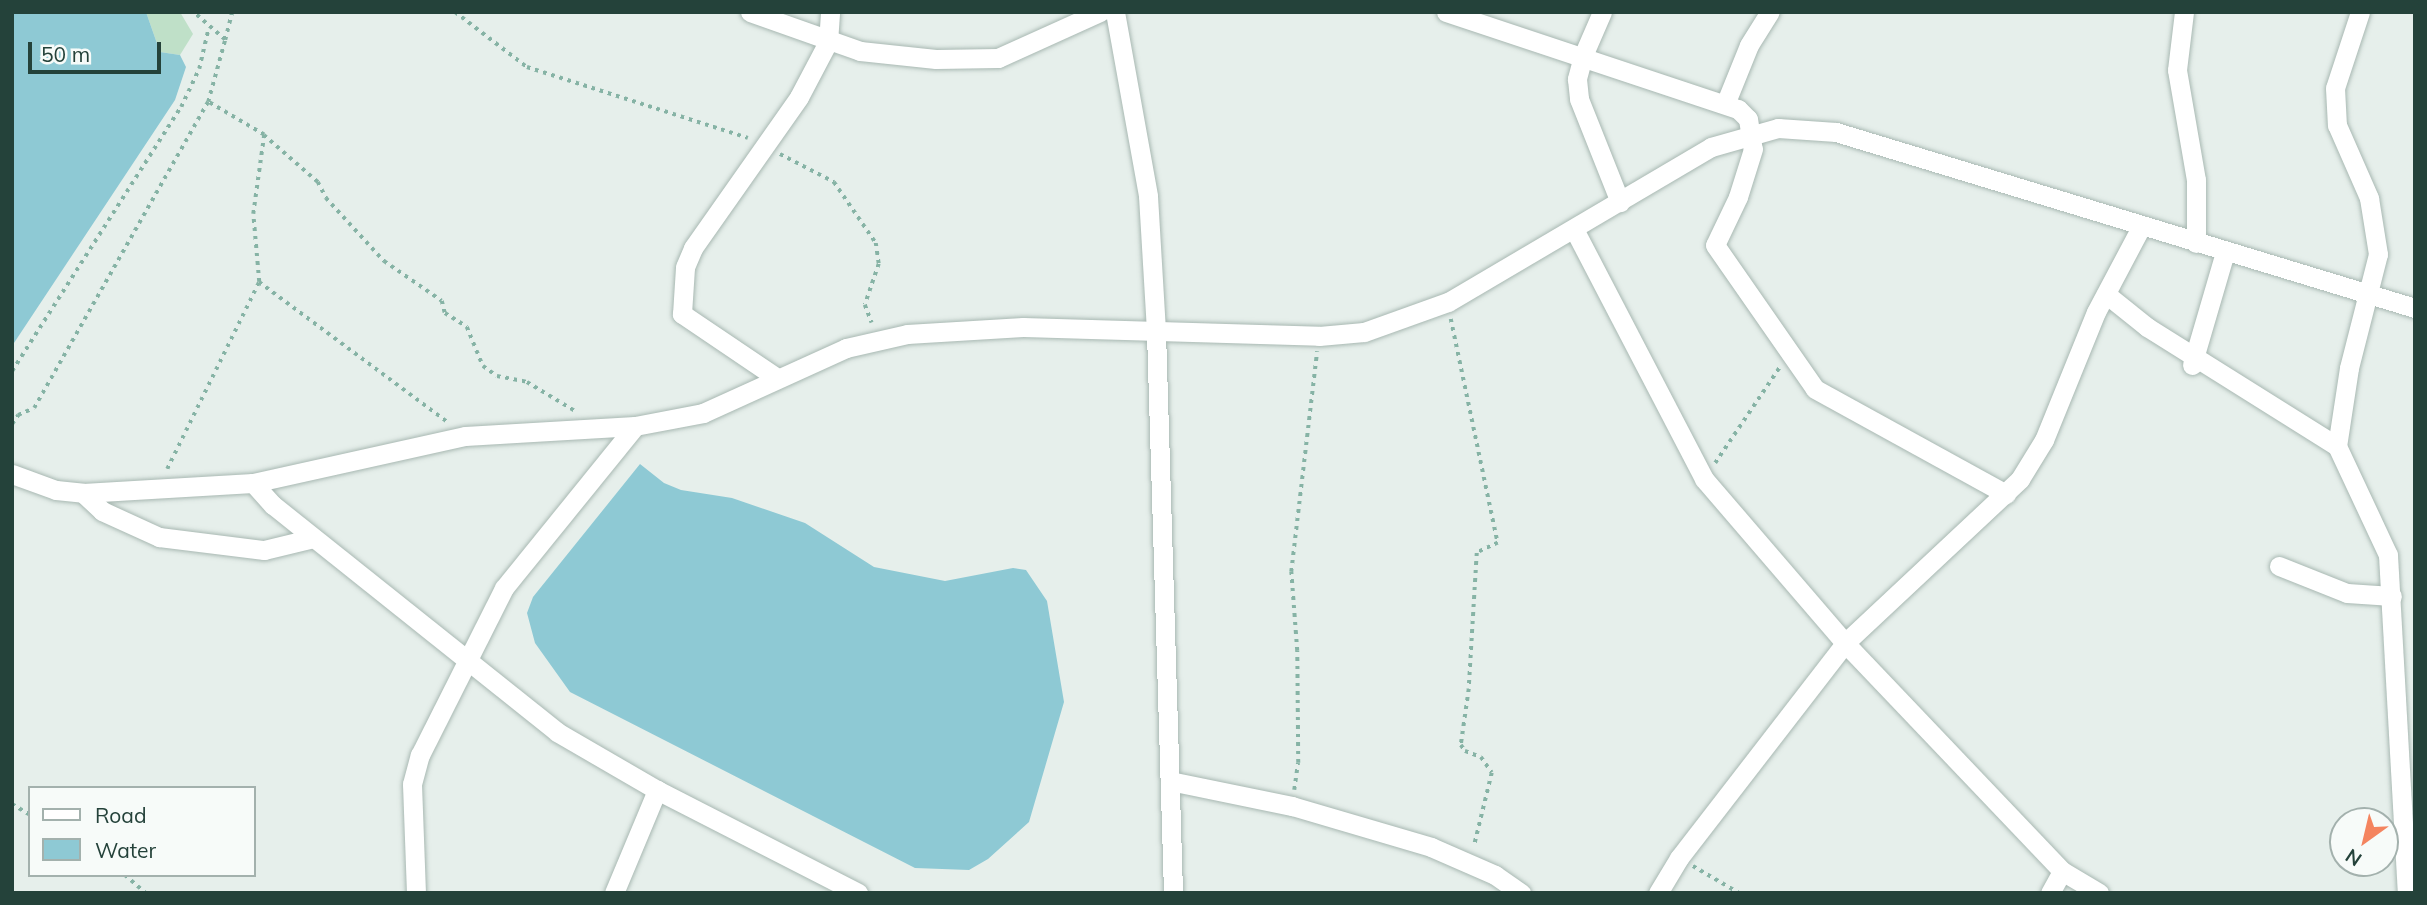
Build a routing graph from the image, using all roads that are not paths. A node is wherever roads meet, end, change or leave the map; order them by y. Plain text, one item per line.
1 (750, 12) edge
2 (830, 12) edge
3 (1100, 12) edge
4 (1115, 12) edge
5 (1446, 12) edge
6 (1602, 12) edge
7 (1770, 12) edge
8 (2184, 12) edge
9 (2360, 12) edge
10 (828, 42) junction
11 (1583, 56) junction
12 (1726, 102) junction
13 (1751, 132) junction
14 (1620, 202) junction
15 (2142, 225) junction
16 (1574, 229) junction
17 (2196, 243) junction
18 (2225, 251) junction
19 (2106, 295) junction
20 (2367, 295) junction
21 (2415, 308) edge
22 (1156, 332) junction
23 (2192, 360) junction
24 (777, 378) junction
25 (635, 426) junction
26 (2337, 446) junction
27 (12, 474) edge
28 (253, 483) junction
29 (83, 493) junction
30 (2006, 494) junction
31 (314, 538) junction
32 (2279, 566) dead end
33 (2392, 596) junction
34 (1844, 643) junction
35 (467, 662) junction
36 (1170, 781) junction
37 (657, 790) junction
38 (2062, 871) junction
39 (416, 893) edge
40 (614, 893) edge
41 (858, 893) edge
42 (1173, 893) edge
43 (1521, 893) edge
44 (1658, 893) edge
45 (2050, 893) edge
46 (2099, 893) edge
47 (2407, 893) edge

1 - 10 street
2 - 10 street
3 - 10 street
4 - 22 street
5 - 11 street
6 - 11 street
7 - 12 street
8 - 17 street
9 - 20 street
10 - 24 street
11 - 12 street
11 - 14 street
12 - 13 street
13 - 14 street
13 - 15 street
13 - 30 street
14 - 16 street
15 - 17 street
15 - 19 street
16 - 22 street
16 - 34 street
17 - 18 street
18 - 20 street
18 - 23 street
19 - 23 street
19 - 30 street
20 - 21 street
20 - 26 street
22 - 24 street
22 - 36 street
23 - 26 street
24 - 25 street
25 - 28 street
25 - 35 street
26 - 33 street
27 - 29 street
28 - 29 street
28 - 31 street
29 - 31 street
30 - 34 street
31 - 35 street
32 - 33 street
33 - 47 street
34 - 38 street
34 - 44 street
35 - 37 street
35 - 39 street
36 - 42 street
36 - 43 street
37 - 40 street
37 - 41 street
38 - 45 street
38 - 46 street

